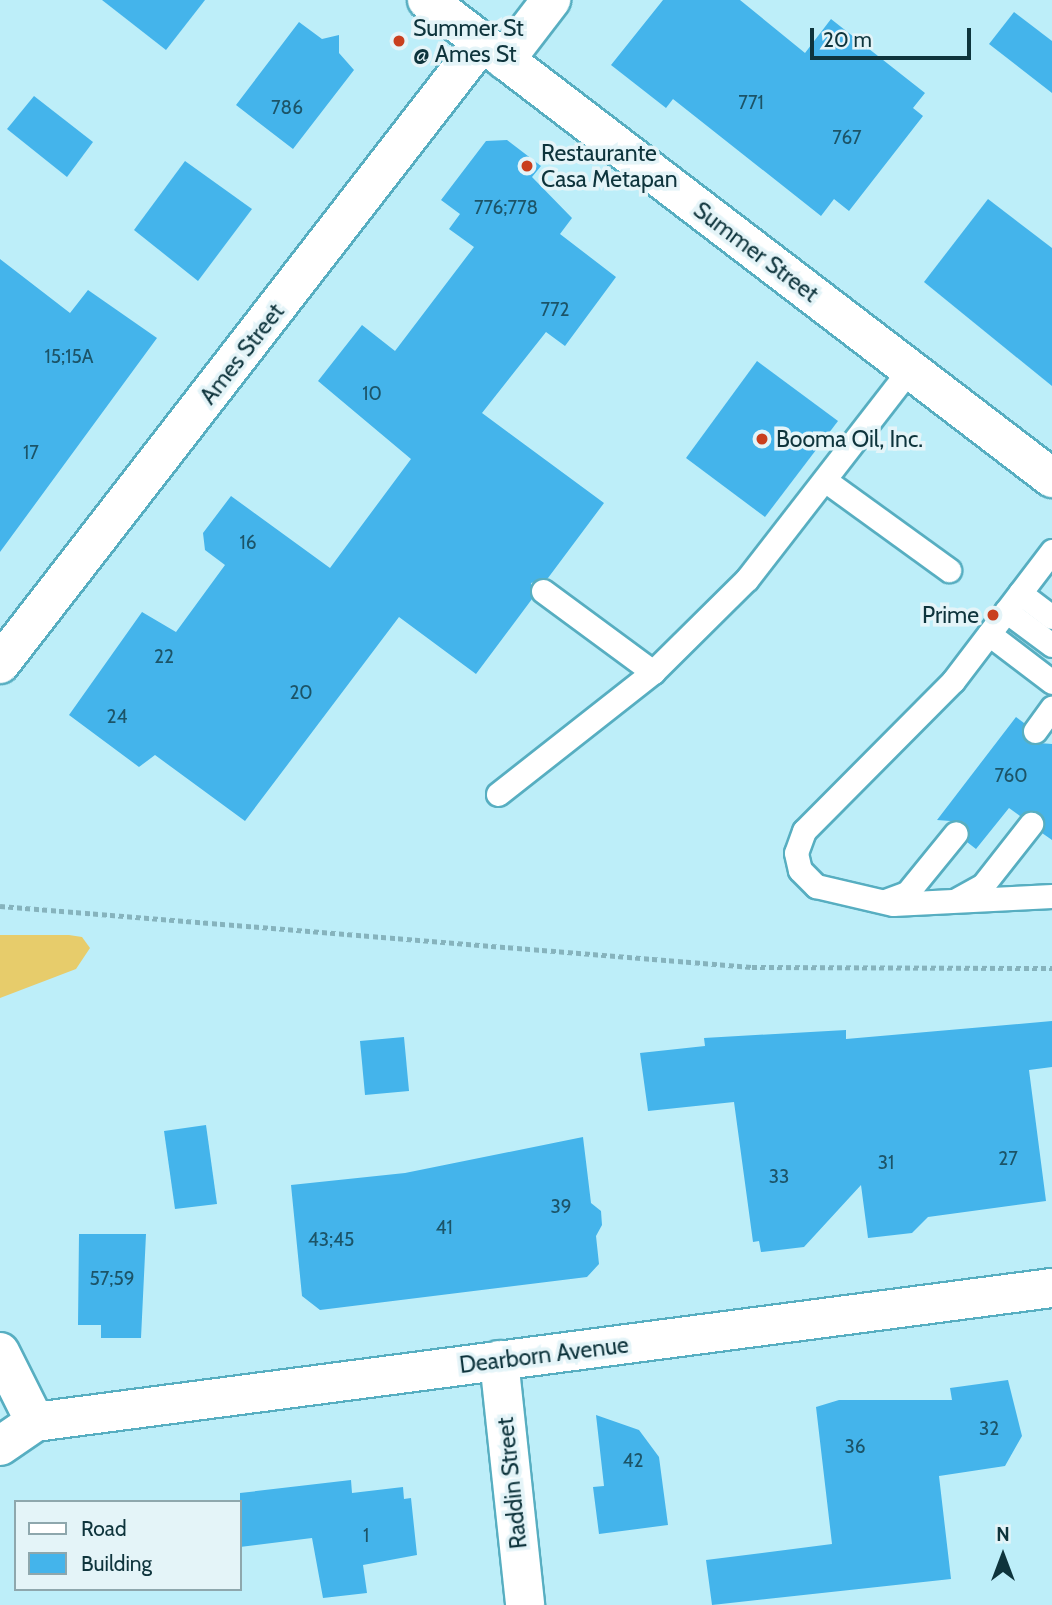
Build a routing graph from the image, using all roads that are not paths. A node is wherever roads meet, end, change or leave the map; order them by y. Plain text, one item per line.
1 (427, 0) edge
2 (551, 0) edge
3 (494, 51) junction
4 (910, 369) junction
5 (1052, 478) edge
6 (826, 481) junction
7 (1052, 551) edge
8 (949, 570) dead end
9 (1045, 576) edge
10 (543, 591) dead end
11 (1013, 602) junction
12 (1052, 617) edge
13 (989, 634) junction
14 (1052, 645) edge
15 (0, 664) edge
16 (653, 672) junction
17 (1052, 682) edge
18 (1052, 708) edge
19 (1035, 731) dead end
20 (498, 794) dead end
21 (1031, 824) dead end
22 (956, 833) dead end
23 (1052, 896) edge
24 (880, 901) junction
25 (934, 905) junction
26 (1052, 1289) edge
27 (0, 1352) edge
28 (499, 1360) junction
29 (35, 1422) junction
30 (0, 1446) edge
31 (525, 1605) edge

1 - 3 street, Summer Street
2 - 3 street, Ames Street
3 - 4 street, Summer Street
3 - 15 street, Ames Street
4 - 5 street, Summer Street
4 - 6 lane
6 - 8 lane
6 - 16 lane
7 - 9 lane
9 - 11 lane
10 - 16 lane
11 - 12 lane
11 - 13 lane
11 - 14 lane
13 - 17 lane
13 - 24 lane
16 - 20 lane
18 - 19 lane
21 - 25 lane
22 - 24 lane
23 - 25 lane
24 - 25 lane
26 - 28 street, Dearborn Avenue
27 - 29 street
28 - 29 street, Dearborn Avenue
28 - 31 street, Raddin Street
29 - 30 street, Dearborn Avenue

